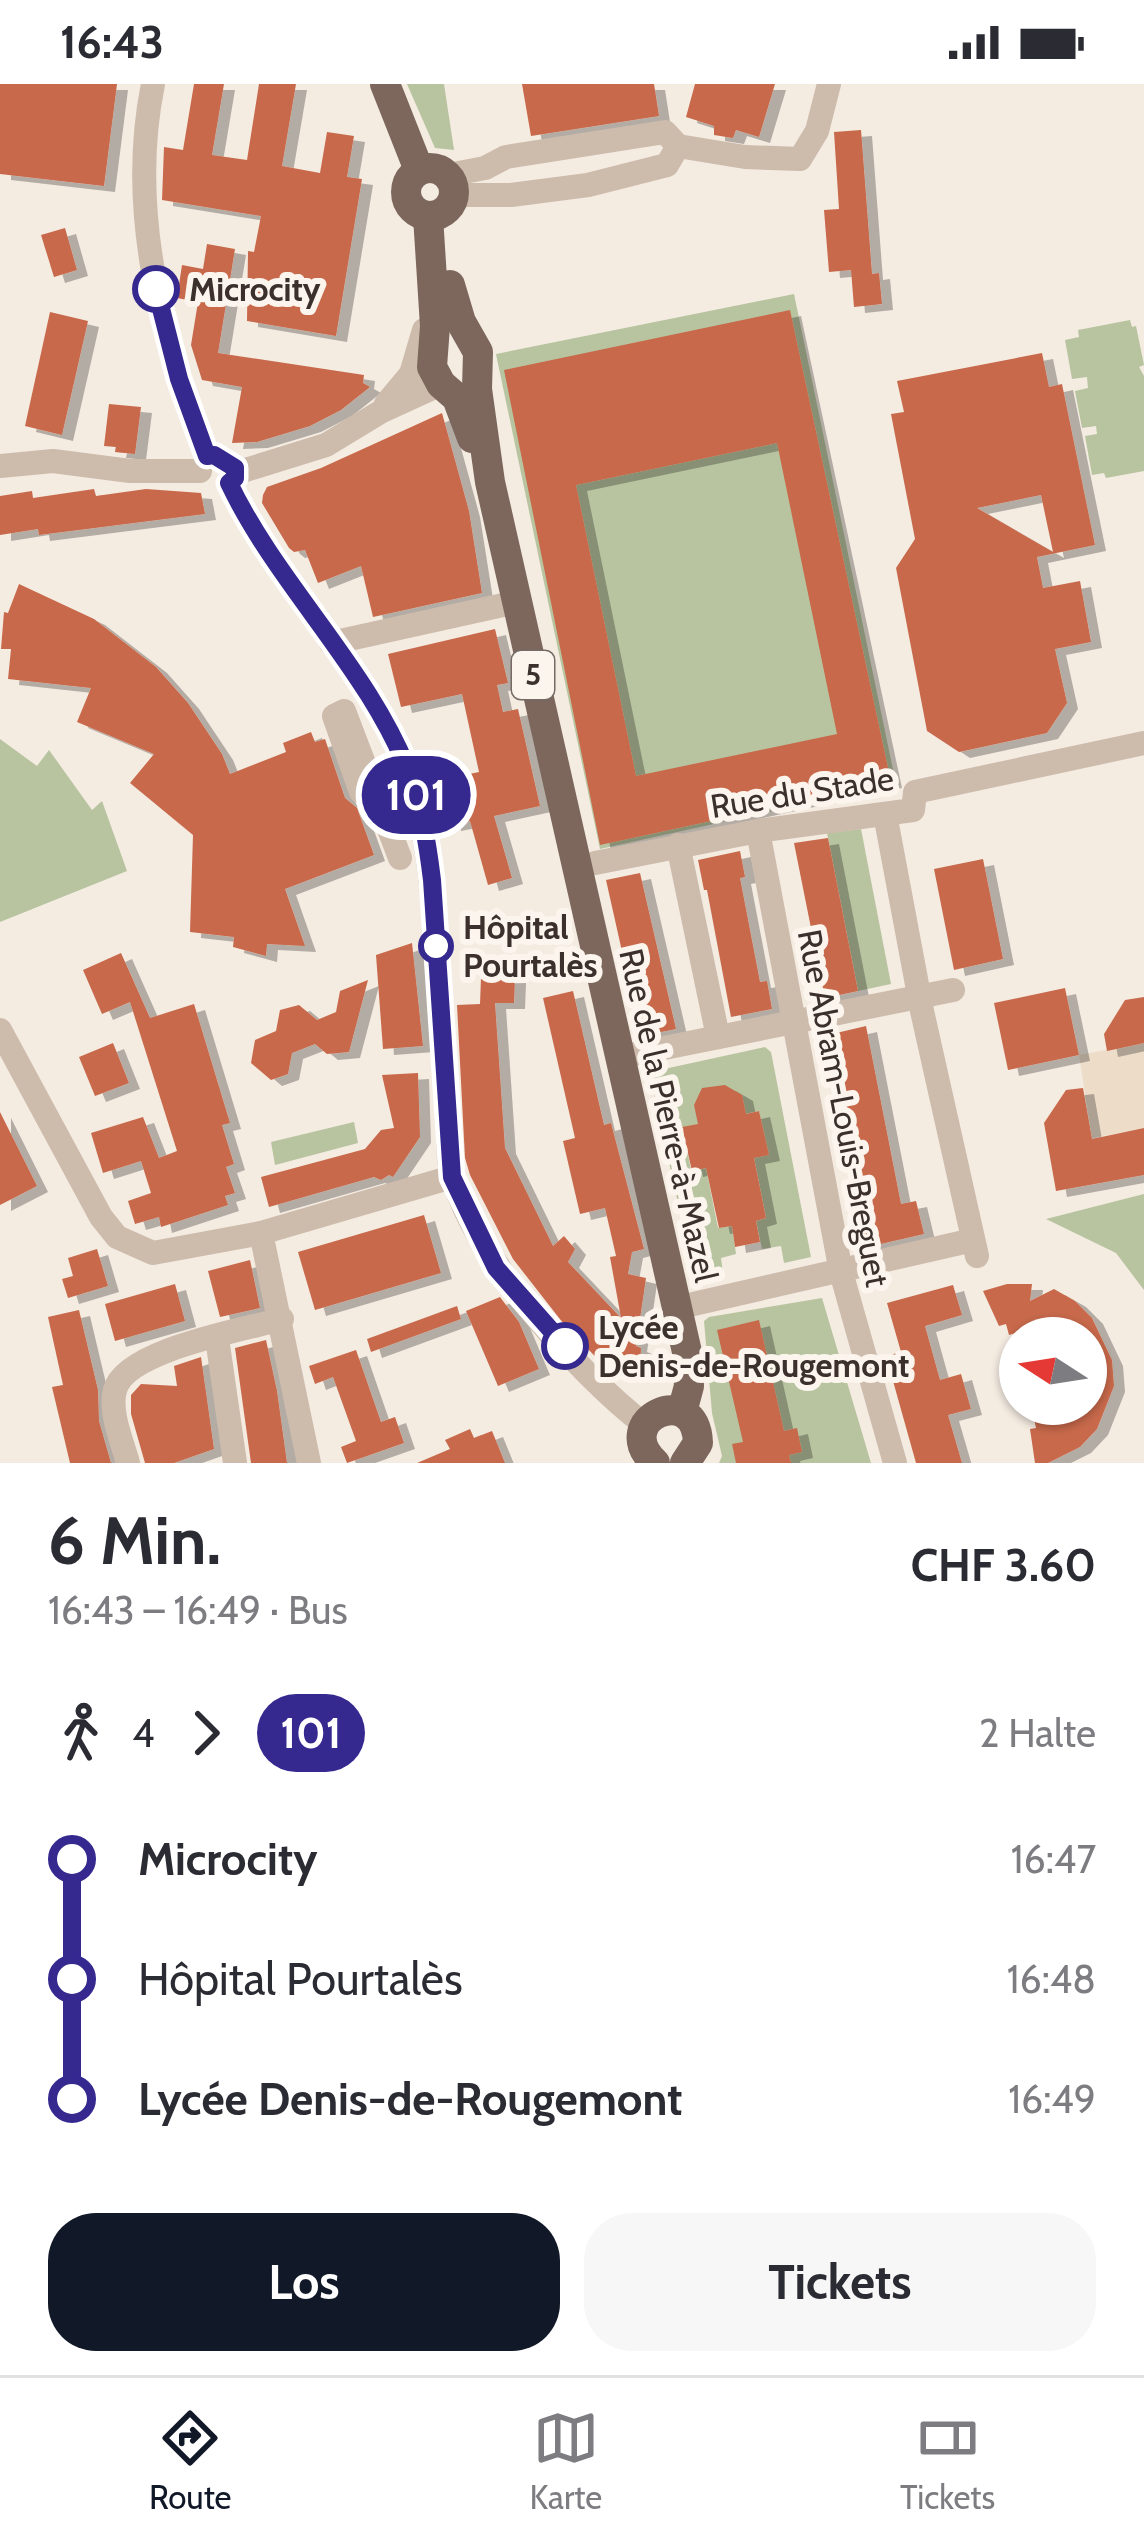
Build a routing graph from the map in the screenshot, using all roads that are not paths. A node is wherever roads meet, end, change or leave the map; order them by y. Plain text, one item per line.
1 (153, 84) edge
2 (385, 84) edge
3 (830, 84) edge
4 (678, 146) junction
5 (434, 197) junction
6 (423, 264) junction
7 (442, 296) junction
8 (441, 384) junction
9 (382, 411) junction
10 (204, 464) junction
11 (0, 466) edge
12 (232, 478) junction
13 (490, 482) junction
14 (517, 602) junction
15 (331, 643) junction
16 (1144, 742) edge
17 (885, 814) junction
18 (758, 831) junction
19 (678, 845) junction
20 (429, 855) junction
21 (400, 858) junction
22 (595, 862) dead end
23 (953, 990) dead end
24 (919, 996) junction
25 (791, 1022) junction
26 (0, 1030) edge
27 (718, 1037) junction
28 (619, 1057) junction
29 (452, 1177) junction
30 (261, 1233) junction
31 (841, 1273) junction
32 (676, 1308) junction
33 (282, 1318) junction
34 (218, 1338) junction
35 (682, 1412) junction
36 (645, 1424) junction
37 (128, 1463) edge
38 (235, 1463) edge
39 (309, 1463) edge
40 (655, 1463) edge
41 (685, 1463) edge
42 (895, 1463) edge

1 - 10 street
2 - 5 main road, Rue de la Pierre-à-Mazel
3 - 4 street
4 - 5 street
4 - 5 street
5 - 6 street, Rue de la Pierre-à-Mazel
5 - 7 main road, Rue de la Pierre-à-Mazel
6 - 7 street
6 - 9 street, Rue de la Pierre-à-Mazel
7 - 8 main road, Rue de la Pierre-à-Mazel / 5
7 - 13 main road, Rue de la Pierre-à-Mazel / 5
8 - 9 street
8 - 13 main road, Rue de la Pierre-à-Mazel / 5
9 - 12 street
10 - 11 street
10 - 12 street
12 - 15 street
13 - 14 main road, Rue de la Pierre-à-Mazel / 5
14 - 15 street
14 - 28 main road, Rue de la Pierre-à-Mazel / 5
15 - 20 street
16 - 17 street, Rue du Stade
17 - 18 street, Rue du Stade
17 - 24 street
18 - 19 street, Rue du Stade
18 - 25 street, Rue Abram-Louis-Breguet
19 - 22 street, Rue du Stade
19 - 27 street
20 - 21 street
20 - 29 street
21 - 21 street
23 - 24 street
24 - 25 street
24 - 31 street
25 - 27 street
25 - 31 street, Rue Abram-Louis-Breguet
26 - 30 street
27 - 28 street
28 - 32 main road, Rue de la Pierre-à-Mazel / 5
29 - 30 street
29 - 36 street
30 - 33 street
31 - 32 street
31 - 42 street, Rue Abram-Louis-Breguet
32 - 35 main road, Rue de la Pierre-à-Mazel / 5
33 - 34 street
33 - 39 street
34 - 37 street
34 - 38 street
35 - 36 main road
35 - 41 main road, Rue de la Pierre-à-Mazel
36 - 40 main road

